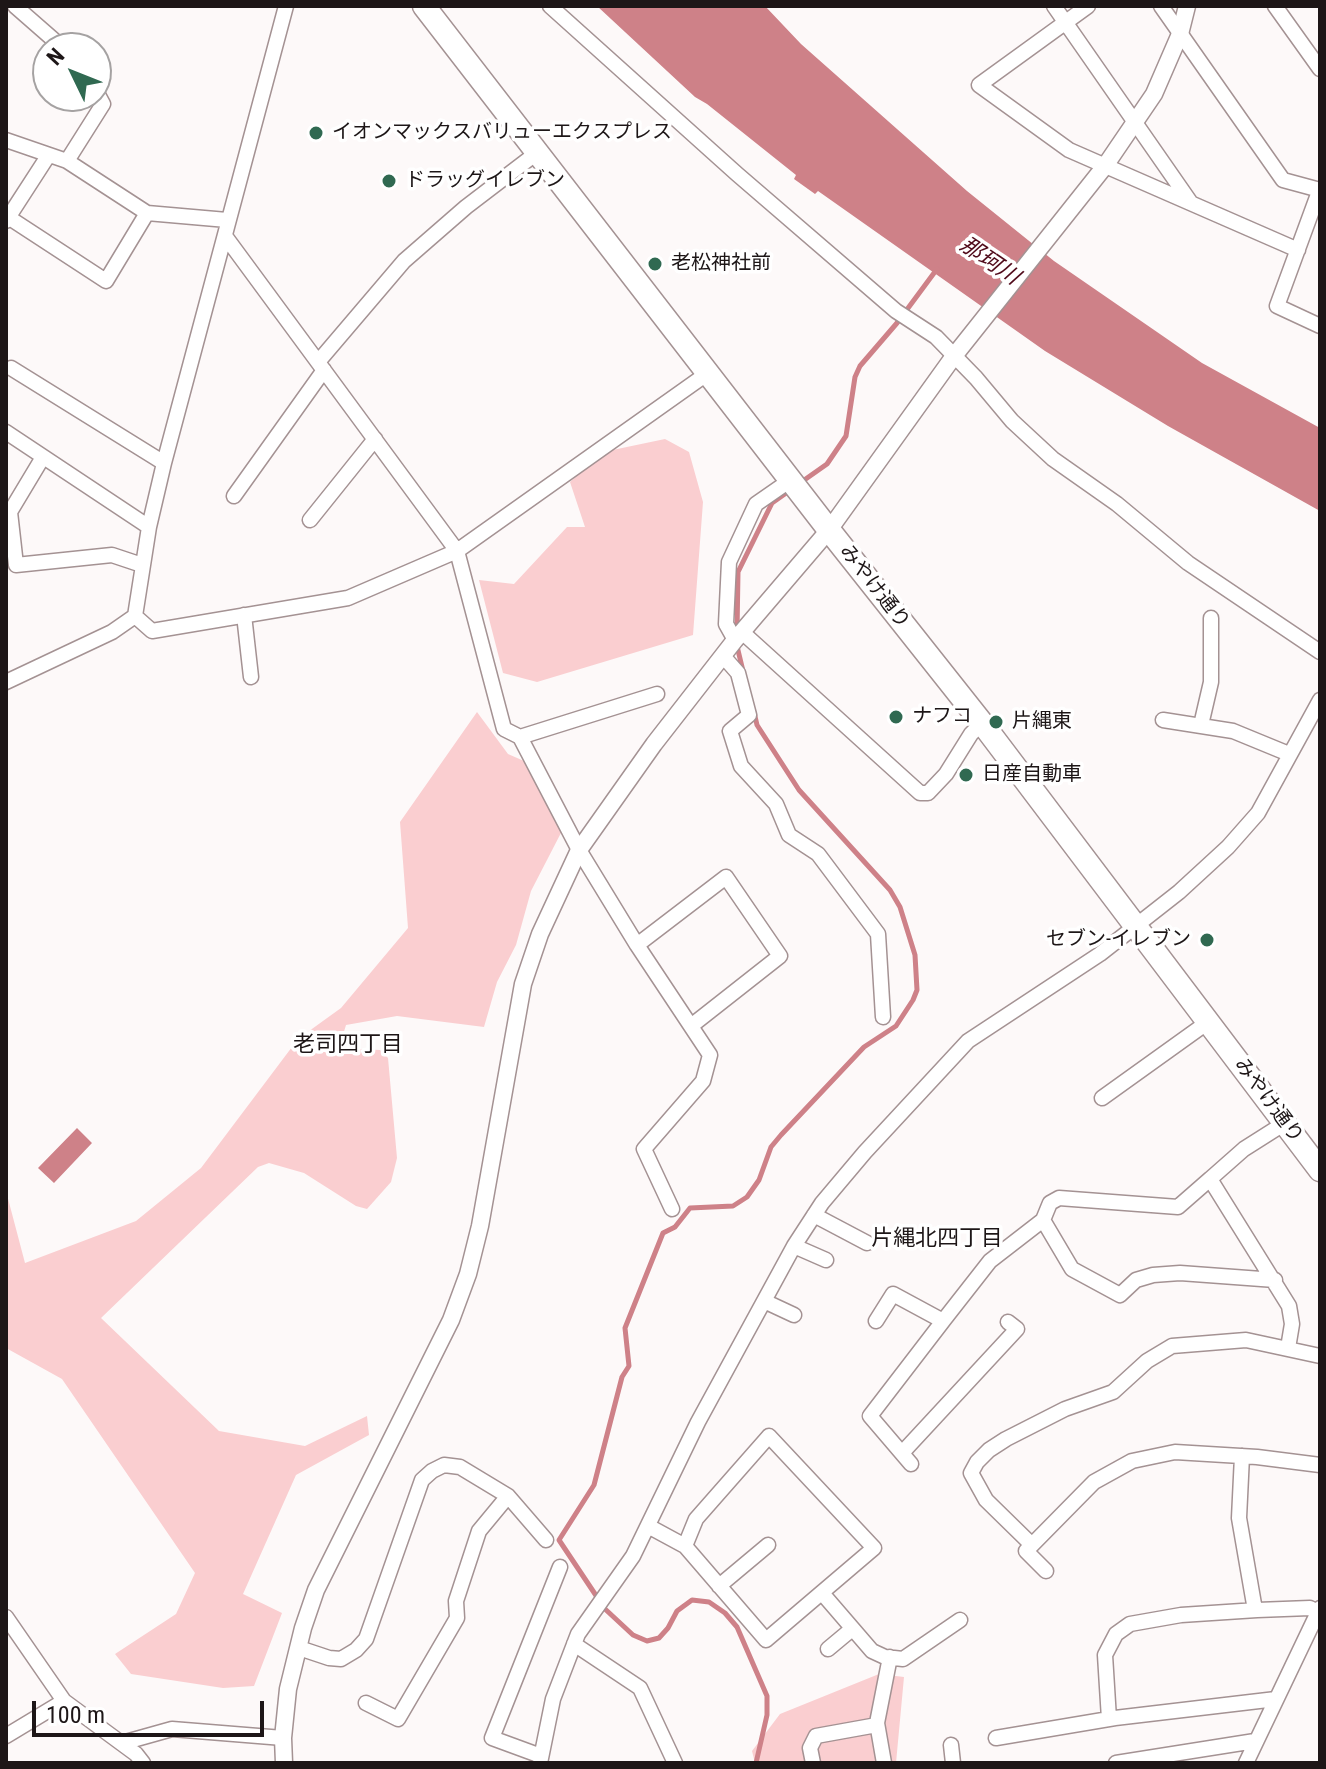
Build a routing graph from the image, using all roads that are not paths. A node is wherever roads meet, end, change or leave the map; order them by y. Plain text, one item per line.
1 (15, 6) edge
2 (286, 6) edge
3 (424, 6) edge
4 (550, 6) edge
5 (1054, 6) edge
6 (1088, 6) edge
7 (1161, 6) edge
8 (1187, 6) edge
9 (1275, 6) edge
10 (1065, 21) junction
11 (43, 32) edge
12 (1180, 34) junction
13 (1320, 69) edge
14 (98, 112) edge
15 (1136, 122) junction
16 (6, 140) edge
17 (538, 152) junction
18 (48, 156) junction
19 (67, 161) junction
20 (1105, 166) junction
21 (1320, 190) edge
22 (1192, 204) junction
23 (147, 213) junction
24 (7, 219) edge
25 (227, 220) junction
26 (225, 236) junction
27 (1298, 250) junction
28 (1320, 326) edge
29 (957, 353) junction
30 (321, 366) junction
31 (11, 368) dead end
32 (708, 373) junction
33 (6, 432) edge
34 (375, 439) junction
35 (43, 457) junction
36 (164, 463) junction
37 (792, 479) junction
38 (234, 496) dead end
39 (310, 520) dead end
40 (149, 527) junction
41 (829, 530) junction
42 (457, 551) junction
43 (142, 565) junction
44 (244, 615) junction
45 (135, 616) junction
46 (1211, 618) dead end
47 (738, 636) junction
48 (1320, 652) edge
49 (723, 656) junction
50 (251, 677) dead end
51 (6, 682) edge
52 (657, 694) dead end
53 (1320, 700) edge
54 (1163, 720) dead end
55 (982, 723) junction
56 (1201, 725) junction
57 (520, 737) junction
58 (1289, 754) junction
59 (579, 850) junction
60 (1137, 926) junction
61 (637, 945) junction
62 (883, 1017) dead end
63 (1208, 1022) junction
64 (691, 1026) junction
65 (1102, 1098) dead end
66 (1285, 1123) junction
67 (1320, 1170) edge
68 (1210, 1179) junction
69 (672, 1209) dead end
70 (814, 1215) junction
71 (1043, 1220) junction
72 (867, 1243) dead end
73 (794, 1246) junction
74 (826, 1260) dead end
75 (1275, 1280) junction
76 (764, 1301) junction
77 (794, 1315) dead end
78 (876, 1321) dead end
79 (943, 1321) junction
80 (1008, 1322) dead end
81 (1288, 1348) junction
82 (1320, 1356) edge
83 (1242, 1456) junction
84 (1320, 1465) edge
85 (508, 1496) junction
86 (648, 1526) junction
87 (546, 1540) dead end
88 (768, 1545) dead end
89 (1032, 1545) junction
90 (685, 1546) junction
91 (560, 1567) dead end
92 (1046, 1571) dead end
93 (719, 1586) junction
94 (822, 1593) junction
95 (1255, 1610) junction
96 (1319, 1610) edge
97 (6, 1617) edge
98 (960, 1620) dead end
99 (852, 1629) junction
100 (574, 1644) junction
101 (299, 1648) junction
102 (828, 1649) dead end
103 (890, 1657) junction
104 (1276, 1699) junction
105 (64, 1701) junction
106 (366, 1703) dead end
107 (1109, 1719) junction
108 (877, 1725) junction
109 (6, 1736) edge
110 (283, 1738) junction
111 (996, 1738) dead end
112 (1255, 1741) junction
113 (122, 1743) junction
114 (951, 1745) dead end
115 (541, 1759) edge
116 (143, 1763) edge
117 (284, 1763) edge
118 (675, 1763) edge
119 (813, 1763) edge
120 (884, 1763) edge
121 (953, 1763) edge
122 (1116, 1763) edge
123 (1246, 1763) edge

1 - 11 street
2 - 25 street
3 - 17 highway, みやけ通り
4 - 29 street
5 - 10 street
6 - 10 street
7 - 12 street
8 - 12 street
9 - 13 street
10 - 15 street
10 - 20 street
12 - 15 street
12 - 21 street
14 - 19 street
15 - 20 street
15 - 22 street
16 - 18 street
17 - 30 street
17 - 32 highway, みやけ通り
18 - 19 street
18 - 24 street
19 - 23 street
20 - 22 street
20 - 29 street
21 - 27 street
22 - 27 street
23 - 24 street
23 - 25 street
25 - 26 street
26 - 30 street
26 - 36 street
27 - 28 street
29 - 41 street
29 - 48 street
30 - 34 street
30 - 38 street
31 - 36 street
32 - 37 highway, みやけ通り
32 - 42 street
33 - 35 street
34 - 39 street
34 - 42 street
35 - 40 street
35 - 43 street
36 - 40 street
37 - 41 highway, みやけ通り
37 - 47 street
40 - 43 street
41 - 47 street
41 - 55 highway, みやけ通り
42 - 44 street
42 - 57 street
43 - 45 street
44 - 45 street
44 - 50 street
45 - 51 street
46 - 56 street
47 - 49 street
47 - 55 street
49 - 59 street
49 - 62 street
52 - 57 street
53 - 58 street
54 - 56 street
55 - 60 highway, みやけ通り
56 - 58 street
57 - 59 street
58 - 60 street
59 - 61 street
59 - 101 street
60 - 63 highway, みやけ通り
60 - 70 street
61 - 64 street
61 - 64 street
63 - 65 street
63 - 66 highway, みやけ通り
64 - 69 street
66 - 67 highway, みやけ通り
66 - 68 street
68 - 71 street
68 - 75 street
70 - 72 street
70 - 73 street
71 - 75 street
71 - 79 street
73 - 74 street
73 - 76 street
75 - 81 street
76 - 77 street
76 - 86 street
78 - 79 street
79 - 80 street
81 - 82 street
81 - 89 street
83 - 84 street
83 - 89 street
83 - 95 street
85 - 87 street
85 - 101 street
85 - 106 street
86 - 90 street
86 - 100 street
88 - 93 street
89 - 92 street
90 - 93 street
90 - 94 street
91 - 115 street
93 - 94 street
94 - 99 street
95 - 96 street
95 - 107 street
96 - 104 street
97 - 105 street
98 - 103 street
99 - 102 street
99 - 103 street
100 - 115 street
100 - 118 street
101 - 110 street
103 - 108 street
104 - 107 street
104 - 112 street
105 - 109 street
105 - 113 street
107 - 111 street
108 - 119 street
108 - 120 street
110 - 113 street
110 - 117 street
112 - 122 street
112 - 123 street
113 - 116 street
114 - 121 street

